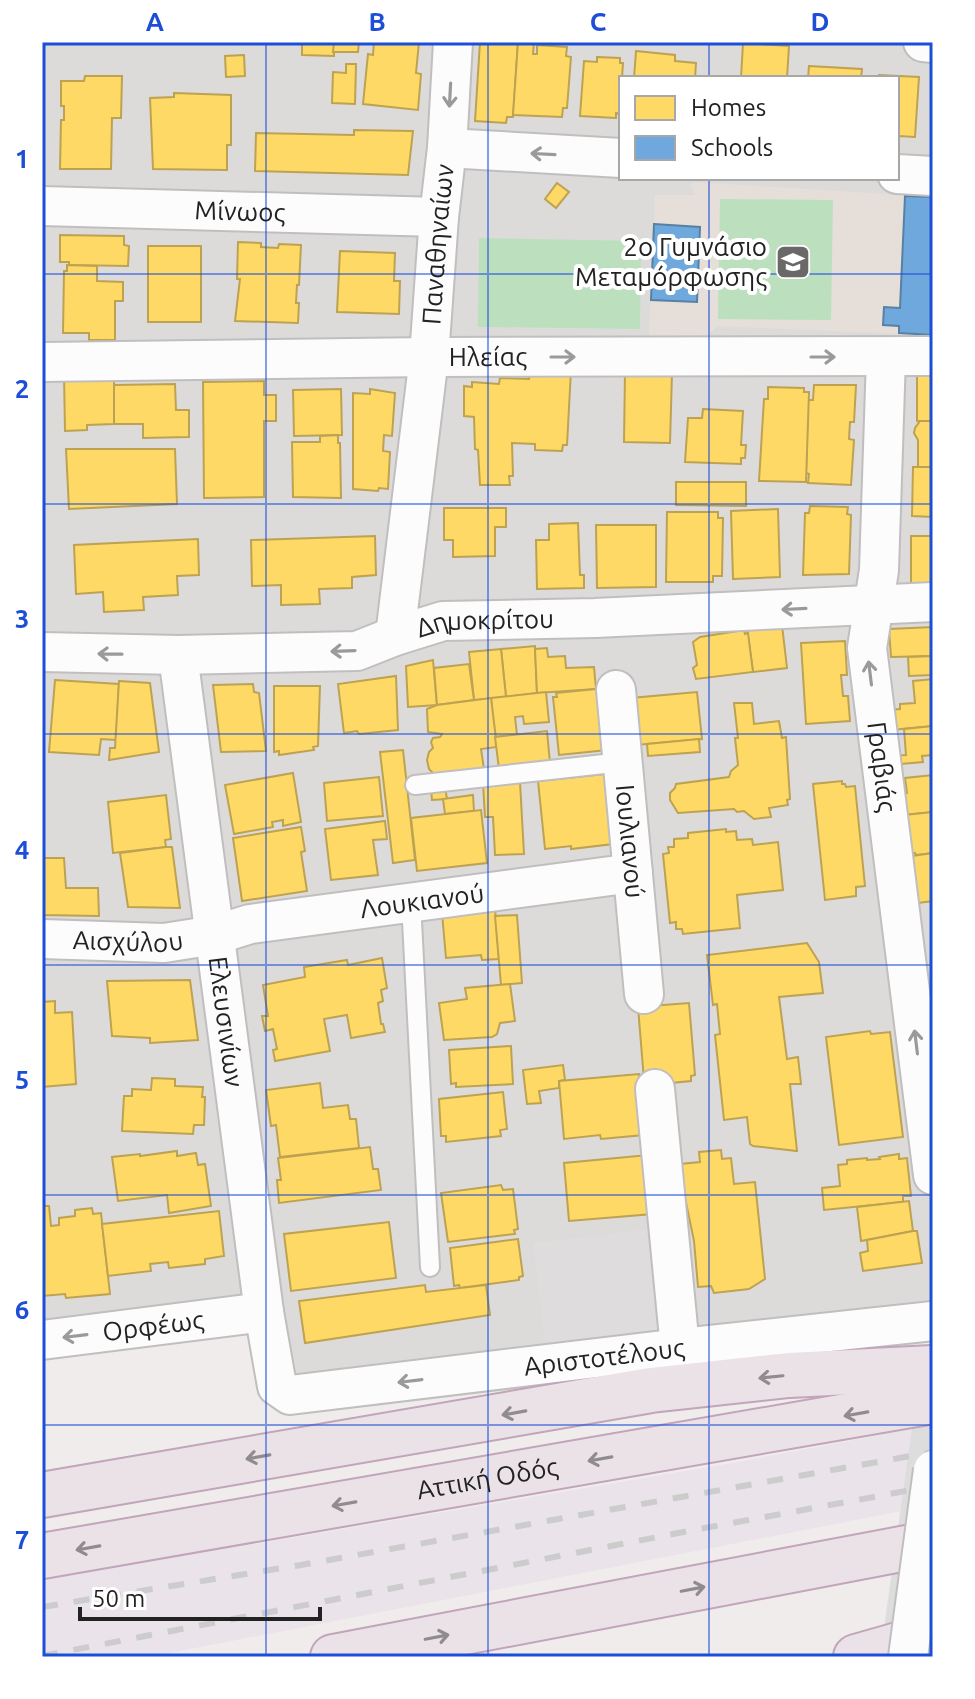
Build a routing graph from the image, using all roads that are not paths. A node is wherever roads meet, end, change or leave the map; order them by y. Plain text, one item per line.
1 (453, 42) edge
2 (923, 42) edge
3 (933, 43) edge
4 (447, 148) junction
5 (619, 158) edge
6 (899, 174) edge
7 (933, 176) edge
8 (42, 206) edge
9 (439, 217) junction
10 (933, 356) edge
11 (429, 357) junction
12 (886, 357) junction
13 (42, 362) edge
14 (933, 602) edge
15 (872, 605) junction
16 (395, 636) junction
17 (42, 652) edge
18 (178, 655) junction
19 (616, 690) dead end
20 (622, 762) junction
21 (415, 785) dead end
22 (633, 873) junction
23 (411, 902) junction
24 (215, 935) junction
25 (42, 939) edge
26 (644, 994) dead end
27 (655, 1089) dead end
28 (933, 1175) edge
29 (430, 1267) dead end
30 (264, 1312) junction
31 (933, 1321) edge
32 (42, 1340) edge
33 (680, 1348) junction
34 (933, 1368) edge
35 (277, 1386) joint
36 (933, 1401) edge
37 (933, 1470) edge
38 (42, 1495) edge
39 (933, 1543) edge
40 (42, 1556) edge
41 (933, 1635) edge
42 (333, 1657) edge
43 (856, 1657) edge
44 (908, 1657) edge

1 -> 4 street, Παναθηναίων
2 - 3 street
5 -> 4 street
4 - 9 street, Παναθηναίων
6 - 7 street
8 - 9 street, Μίνωος
9 - 11 street, Παναθηναίων
10 - 12 street, Ηλείας
11 -> 12 street, Ηλείας
11 - 13 street, Ηλείας
11 - 16 street, Παναθηναίων
12 - 15 street, Γραβιάς
14 - 15 street, Δημοκρίτου
15 -> 16 street, Δημοκρίτου
28 -> 15 street, Γραβιάς
16 -> 18 street, Δημοκρίτου
18 -> 17 street, Δημοκρίτου
18 - 24 street, Ελευσινίων
19 - 20 street, Ιουλιανού
20 - 21 lane
20 - 22 street, Ιουλιανού
22 - 23 street, Λουκιανού
22 - 26 street, Ιουλιανού
23 - 24 street, Λουκιανού
23 - 29 lane
24 - 25 street, Αισχύλου
24 - 30 street, Ελευσινίων
27 - 33 street
30 -> 32 street, Ορφέως
30 - 35 street, Ελευσινίων
31 - 33 street, Αριστοτέλους
33 -> 35 street, Αριστοτέλους
34 -> 38 highway
36 -> 40 highway, Αττική Οδός
37 - 44 street, bridge
42 -> 39 highway
41 - 43 highway

